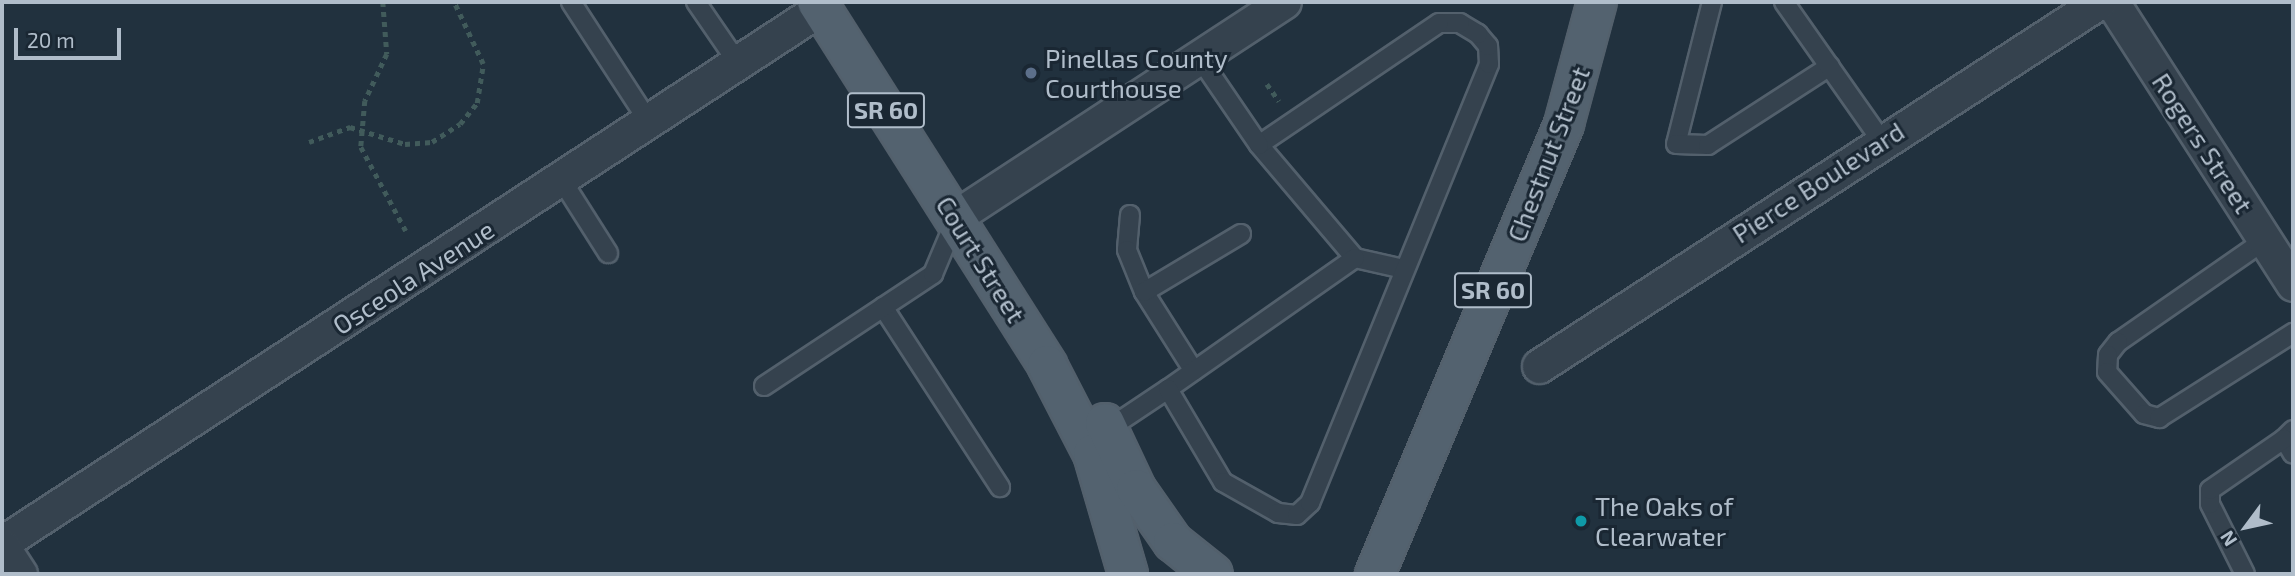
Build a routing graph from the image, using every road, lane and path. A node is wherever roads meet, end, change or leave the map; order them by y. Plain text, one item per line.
1 (383, 2) edge
2 (454, 2) edge
3 (571, 2) edge
4 (696, 2) edge
5 (1284, 2) edge
6 (1597, 2) edge
7 (1712, 2) edge
8 (1784, 2) edge
9 (2099, 2) edge
10 (2112, 2) edge
11 (819, 5) edge
12 (1199, 57) junction
13 (738, 63) junction
14 (1830, 66) junction
15 (649, 121) junction
16 (362, 131) junction
17 (1881, 140) junction
18 (309, 142) dead end
19 (1259, 145) junction
20 (561, 179) junction
21 (1130, 215) dead end
22 (955, 217) junction
23 (406, 231) dead end
24 (1241, 234) dead end
25 (2265, 240) junction
26 (608, 253) dead end
27 (1355, 258) junction
28 (1404, 269) junction
29 (2293, 284) edge
30 (1144, 292) junction
31 (883, 307) junction
32 (2293, 333) edge
33 (1539, 366) dead end
34 (1194, 371) junction
35 (764, 386) dead end
36 (1168, 389) junction
37 (1108, 429) junction
38 (2290, 441) edge
39 (1000, 487) dead end
40 (2, 545) edge
41 (20, 574) edge
42 (1128, 574) edge
43 (1213, 574) edge
44 (1376, 574) edge
45 (2245, 574) edge

1 - 16 path
2 - 16 path
3 - 15 lane
4 - 13 lane
5 - 12 street
6 - 44 main road, Chestnut Street / SR 60
7 - 14 lane
8 - 14 lane
9 - 17 street, Pierce Boulevard
10 - 25 street, Rogers Street
11 - 13 street, Osceola Avenue
11 - 22 main road, Court Street / SR 60
12 - 19 lane
12 - 22 street
13 - 15 street, Osceola Avenue
14 - 17 lane
15 - 20 street, Osceola Avenue
16 - 18 path
16 - 23 path
17 - 33 street, Pierce Boulevard
19 - 27 lane
19 - 28 lane
20 - 26 lane
20 - 40 street, Osceola Avenue
21 - 30 lane
22 - 31 lane
22 - 37 main road
22 - 42 main road, Court Street / SR 60
24 - 30 lane
25 - 29 street, Rogers Street
25 - 32 lane
27 - 28 lane
27 - 34 lane
28 - 36 lane
30 - 34 lane
31 - 35 lane
31 - 39 lane
34 - 36 lane
36 - 37 lane
37 - 43 main road
38 - 45 lane
40 - 41 street

